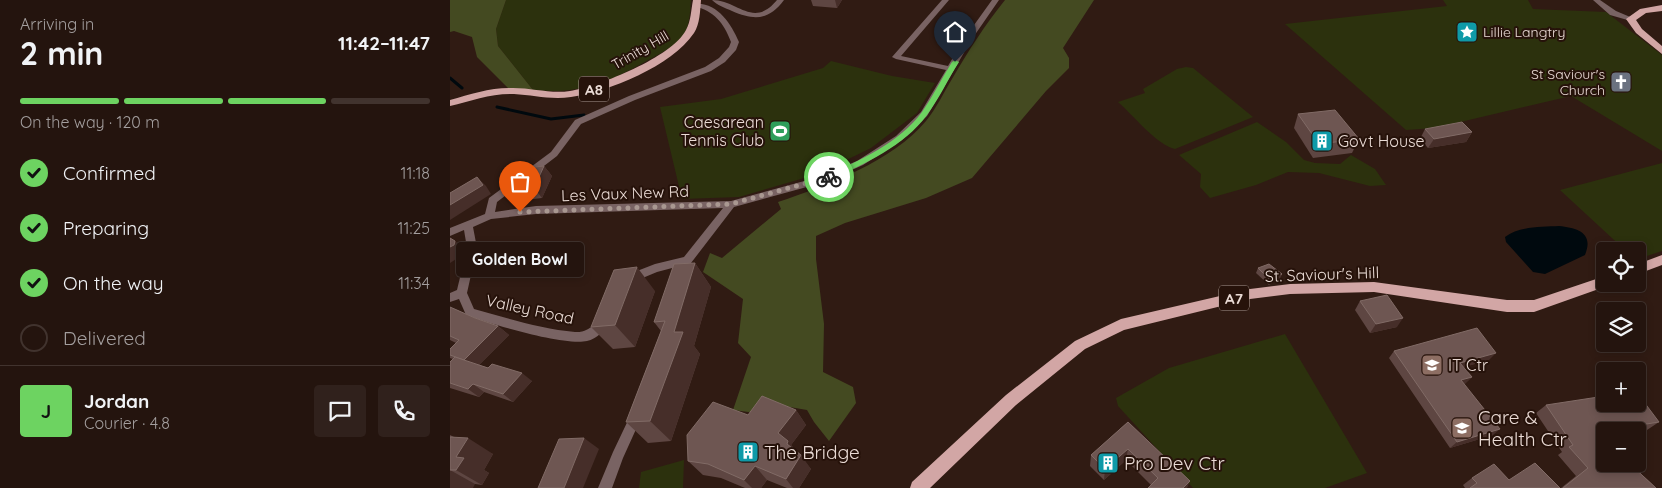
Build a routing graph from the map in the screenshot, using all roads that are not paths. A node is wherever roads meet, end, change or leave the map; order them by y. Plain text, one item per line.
1 (715, 0) edge
2 (781, 0) edge
3 (946, 0) edge
4 (996, 0) edge
5 (1596, 0) edge
6 (696, 3) edge
7 (1662, 8) edge
8 (1631, 19) junction
9 (1662, 51) edge
10 (951, 69) junction
11 (450, 103) edge
12 (731, 204) junction
13 (490, 216) junction
14 (468, 224) junction
15 (450, 232) edge
16 (1662, 260) edge
17 (1646, 266) edge
18 (1596, 284) edge
19 (462, 293) junction
20 (624, 296) edge
21 (450, 298) edge
22 (612, 311) edge
23 (639, 407) edge
24 (606, 488) edge
25 (918, 488) edge

1 - 2 street
3 - 10 street
4 - 10 street, Les Vaux New Rd
5 - 8 street
6 - 11 main road, Trinity Hill / A8
6 - 13 street
7 - 8 main road
8 - 9 main road
10 - 12 street, Les Vaux New Rd
12 - 13 street, Les Vaux New Rd
12 - 20 street
13 - 14 street, Les Vaux New Rd
14 - 15 street, Les Vaux New Rd
14 - 19 street
16 - 17 main road
18 - 25 main road, St. Saviour's Hill / A7
19 - 21 street
19 - 22 street, Valley Road
23 - 24 street

